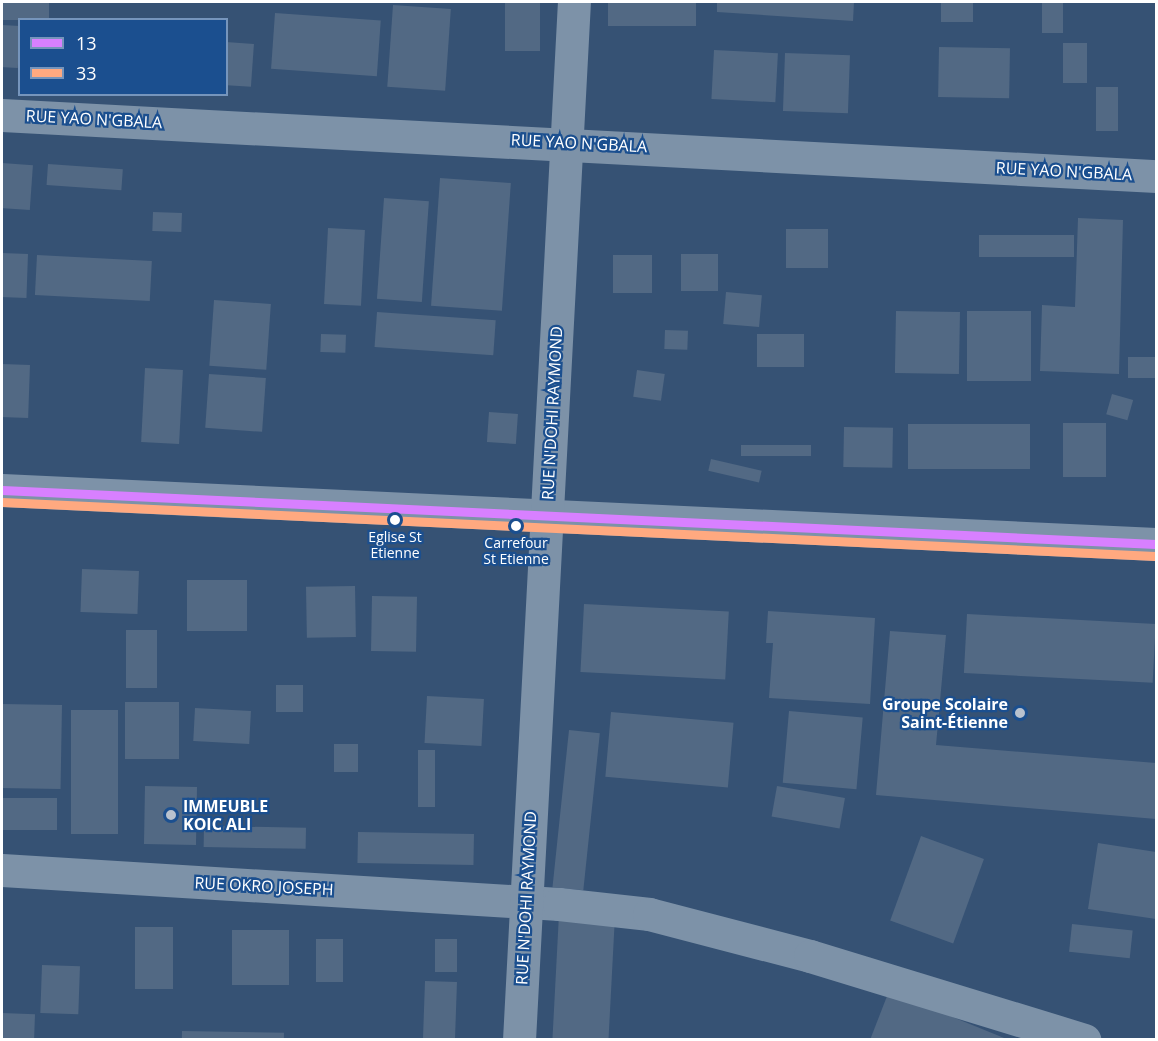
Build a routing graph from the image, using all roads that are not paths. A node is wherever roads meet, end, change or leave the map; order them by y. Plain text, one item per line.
1 (574, 2) edge
2 (2, 115) edge
3 (567, 142) junction
4 (1156, 176) edge
5 (2, 490) edge
6 (546, 516) junction
7 (1156, 544) edge
8 (2, 870) edge
9 (526, 902) junction
10 (519, 1040) edge
11 (1084, 1040) edge

1 - 3 street, RUE N'DOHI RAYMOND
2 - 3 street, RUE YAO N'GBALA
3 - 4 street, RUE YAO N'GBALA
3 - 6 street, RUE N'DOHI RAYMOND
5 - 6 street
6 - 7 street
6 - 9 street, RUE N'DOHI RAYMOND
8 - 9 street, RUE OKRO JOSEPH
9 - 10 street, RUE N'DOHI RAYMOND
9 - 11 street, RUE OKRO JOSEPH

